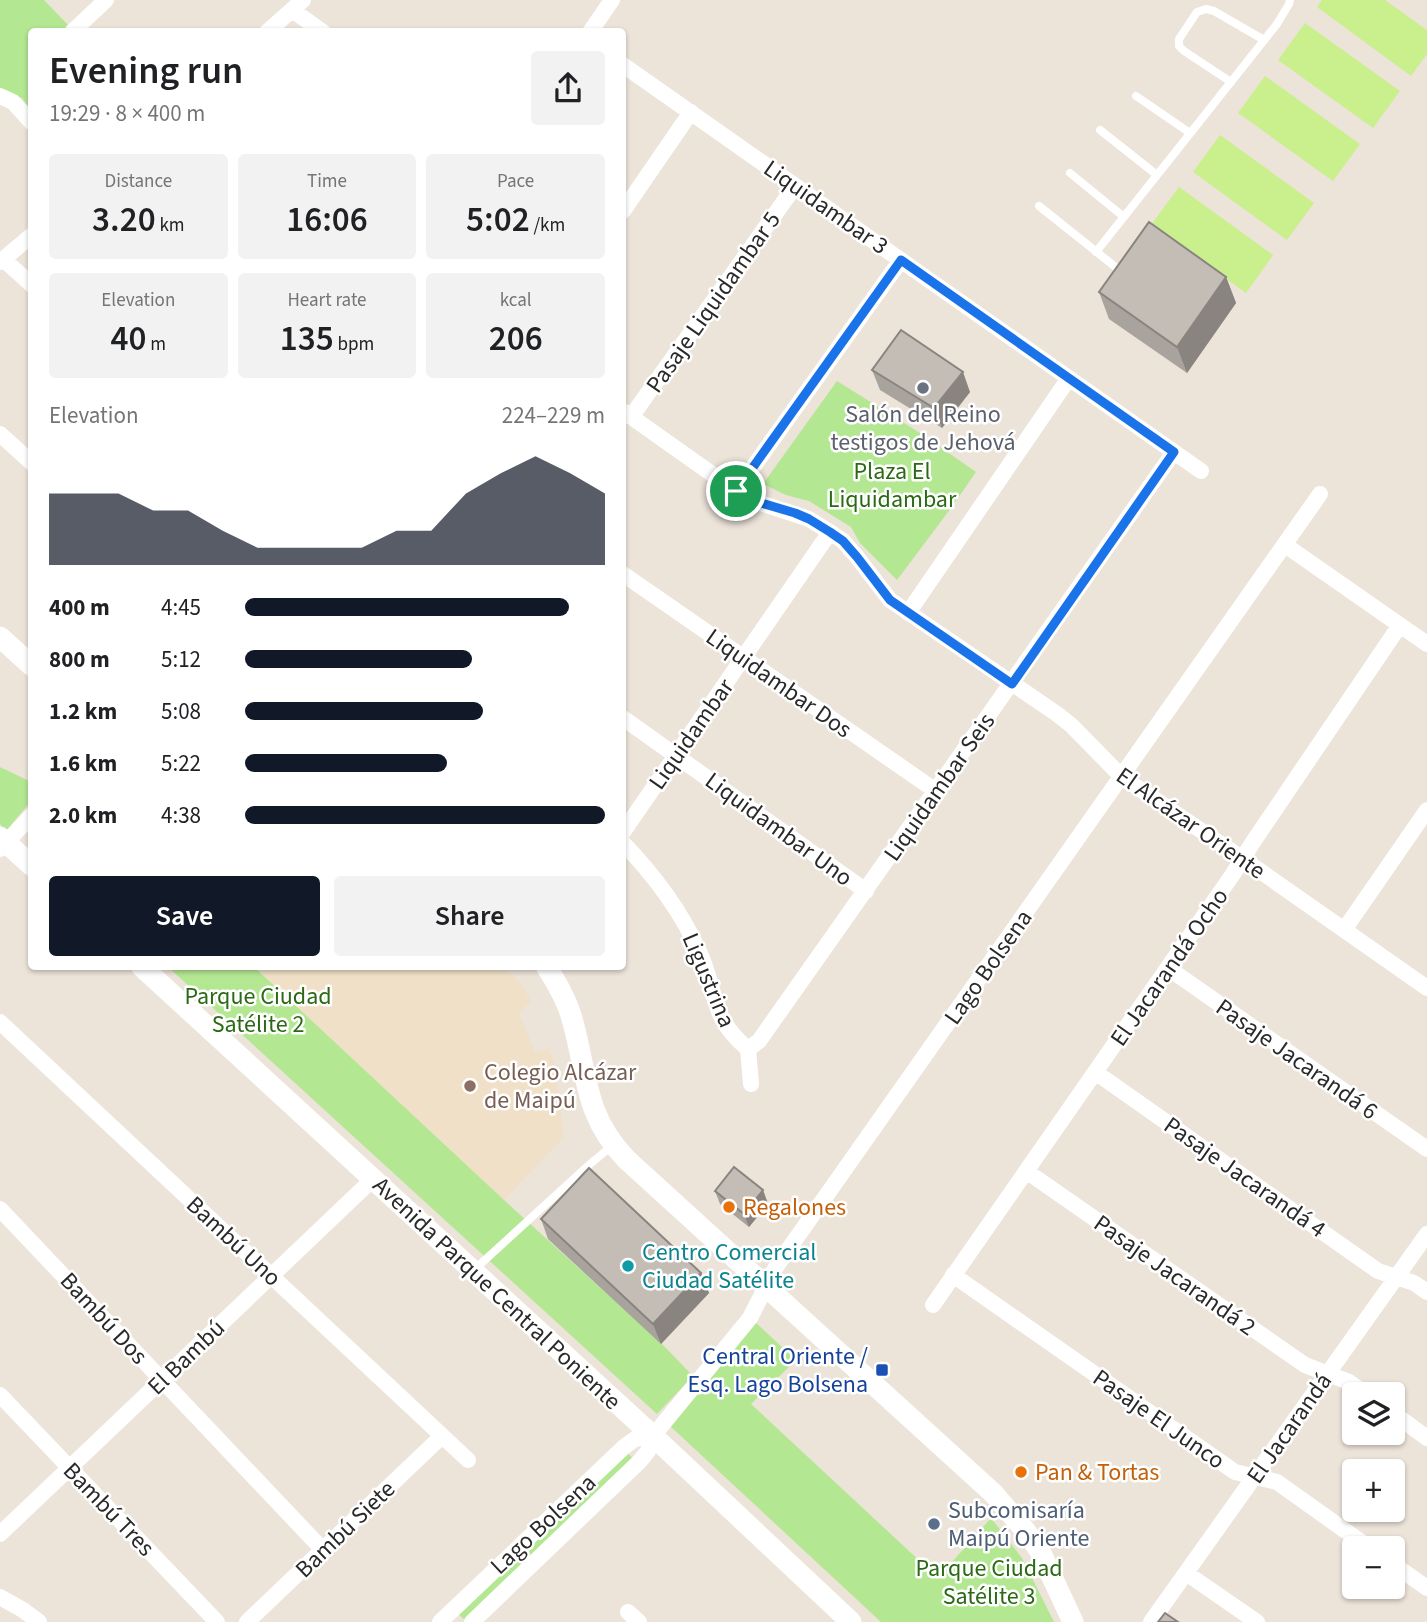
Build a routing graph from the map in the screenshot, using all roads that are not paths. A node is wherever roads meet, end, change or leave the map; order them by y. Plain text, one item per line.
1 (106, 0) edge
2 (612, 0) edge
3 (1290, 0) edge
4 (297, 5) edge
5 (76, 28) edge
6 (271, 28) edge
7 (319, 28) edge
8 (593, 28) edge
9 (1264, 40) junction
10 (626, 67) edge
11 (1231, 82) junction
12 (0, 96) edge
13 (1136, 96) dead end
14 (691, 112) junction
15 (28, 119) edge
16 (1100, 130) dead end
17 (1190, 133) junction
18 (1070, 173) dead end
19 (1157, 175) junction
20 (795, 186) junction
21 (1039, 206) dead end
22 (626, 207) edge
23 (1124, 217) junction
24 (28, 238) edge
25 (1096, 252) junction
26 (901, 260) junction
27 (2, 261) edge
28 (1118, 269) edge
29 (28, 282) edge
30 (1069, 378) junction
31 (627, 414) edge
32 (0, 434) edge
33 (1174, 452) junction
34 (28, 459) edge
35 (1201, 471) dead end
36 (736, 491) junction
37 (1320, 494) dead end
38 (830, 532) junction
39 (1285, 545) junction
40 (626, 576) edge
41 (908, 613) junction
42 (1400, 625) junction
43 (0, 637) edge
44 (1427, 644) edge
45 (744, 659) junction
46 (28, 662) edge
47 (1012, 684) junction
48 (626, 720) edge
49 (676, 755) junction
50 (1122, 777) junction
51 (936, 791) junction
52 (1427, 810) edge
53 (28, 819) edge
54 (626, 828) edge
55 (2, 843) edge
56 (626, 846) edge
57 (1243, 859) junction
58 (28, 863) edge
59 (866, 891) junction
60 (1344, 930) junction
61 (1168, 968) junction
62 (145, 970) edge
63 (548, 970) edge
64 (1427, 988) edge
65 (2, 1029) edge
66 (748, 1049) junction
67 (1095, 1072) junction
68 (751, 1084) dead end
69 (613, 1145) junction
70 (1427, 1149) edge
71 (1026, 1171) junction
72 (373, 1179) junction
73 (0, 1209) edge
74 (1427, 1234) edge
75 (473, 1271) junction
76 (953, 1275) junction
77 (271, 1276) junction
78 (1396, 1277) junction
79 (766, 1286) junction
80 (1427, 1292) edge
81 (933, 1305) dead end
82 (1327, 1374) junction
83 (162, 1380) junction
84 (1349, 1382) edge
85 (0, 1395) edge
86 (1405, 1421) edge
87 (442, 1436) junction
88 (653, 1436) junction
89 (1427, 1437) edge
90 (468, 1460) dead end
91 (70, 1468) junction
92 (1254, 1477) junction
93 (0, 1534) edge
94 (1353, 1536) edge
95 (323, 1550) junction
96 (1405, 1572) edge
97 (1185, 1573) junction
98 (1427, 1588) edge
99 (0, 1597) edge
100 (39, 1622) edge
101 (217, 1622) edge
102 (247, 1622) edge
103 (440, 1622) edge
104 (472, 1622) edge
105 (851, 1622) edge
106 (1073, 1622) edge
107 (1151, 1622) edge
108 (1257, 1622) edge

1 - 5 street
2 - 8 street
3 - 9 lane
4 - 6 street
4 - 7 street
9 - 11 lane
9 - 11 lane
10 - 14 street, Liquidambar 3
11 - 17 lane
12 - 15 street
13 - 17 lane
14 - 20 street, Liquidambar 3
14 - 22 street
16 - 19 lane
17 - 19 lane
18 - 23 lane
19 - 23 lane
20 - 26 street, Liquidambar 3
20 - 31 street, Pasaje Liquidambar 5
21 - 25 lane
23 - 25 lane
24 - 27 street
25 - 28 lane
26 - 30 street, Liquidambar 3
26 - 36 street
27 - 29 street
30 - 33 street, Liquidambar 3
30 - 41 street
31 - 36 street, El Alcázar Oriente
32 - 34 street
33 - 35 street, Liquidambar 3
33 - 47 street, Liquidambar Seis
36 - 38 street, El Alcázar Oriente
37 - 39 street, Lago Bolsena
38 - 41 street, El Alcázar Oriente
38 - 45 street, Liquidambar
39 - 42 street
39 - 50 street, Lago Bolsena
40 - 45 street, Liquidambar Dos
41 - 47 street, El Alcázar Oriente
42 - 44 street
42 - 57 street, El Jacarandá Ocho
43 - 46 street
45 - 49 street, Liquidambar
45 - 51 street, Liquidambar Dos
47 - 50 street, El Alcázar Oriente
47 - 51 street, Liquidambar Seis
48 - 49 street, Liquidambar Uno
49 - 54 street, Liquidambar
49 - 59 street, Liquidambar Uno
50 - 57 street, El Alcázar Oriente
50 - 79 street, Lago Bolsena
51 - 59 street, Liquidambar Seis
52 - 60 street
53 - 55 street
55 - 58 street
56 - 66 street, Ligustrina
57 - 60 street, El Alcázar Oriente
57 - 61 street, El Jacarandá Ocho
59 - 66 street, Liquidambar Seis
60 - 64 street, El Alcázar Oriente
61 - 67 street, El Jacarandá Ocho
61 - 70 street, Pasaje Jacarandá 6
62 - 72 street, Avenida Parque Central Poniente
63 - 69 street
65 - 77 street, Bambú Uno
66 - 68 street
67 - 71 street, El Jacarandá Ocho
67 - 78 street, Pasaje Jacarandá 4
69 - 75 lane
69 - 79 street
71 - 76 street, El Jacarandá Ocho
71 - 82 street, Pasaje Jacarandá 2
72 - 75 street, Avenida Parque Central Poniente
72 - 77 street, El Bambú
73 - 83 street, Bambú Dos
74 - 78 street, El Jacarandá
75 - 88 street, Avenida Parque Central Poniente
76 - 81 street, El Jacarandá Ocho
76 - 92 street, Pasaje El Junco
77 - 83 street, El Bambú
77 - 87 street, Bambú Uno
78 - 80 street, Pasaje Jacarandá 4
78 - 82 street, El Jacarandá
79 - 88 street, Lago Bolsena
79 - 106 street
82 - 84 street, Pasaje Jacarandá 2
82 - 92 street, El Jacarandá
83 - 91 street, El Bambú
83 - 95 street, Bambú Dos
85 - 91 street, Bambú Tres
86 - 89 street
87 - 90 street, Bambú Uno
87 - 95 street, Bambú Siete
88 - 103 street, Lago Bolsena
88 - 104 street, Lago Bolsena
88 - 105 street, Avenida Parque Central Poniente
91 - 93 street, El Bambú
91 - 101 street, Bambú Tres
92 - 94 street, Pasaje El Junco
92 - 97 street, El Jacarandá
95 - 102 street, Bambú Siete
96 - 98 street
97 - 107 street, El Jacarandá
97 - 108 street
99 - 100 street

